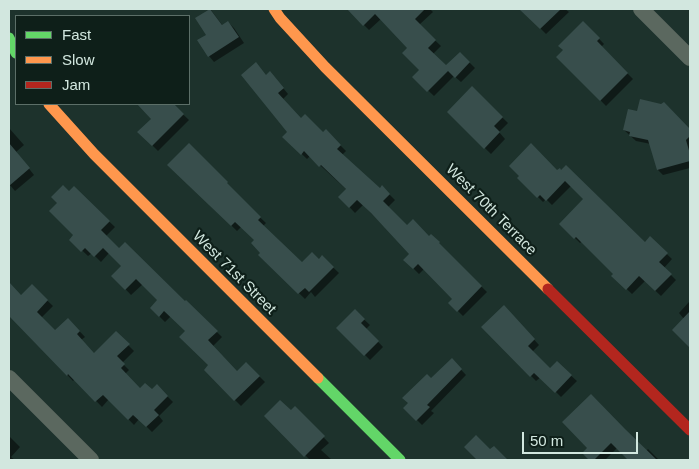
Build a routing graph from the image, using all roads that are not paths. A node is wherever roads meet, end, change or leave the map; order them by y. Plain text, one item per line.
1 (274, 9) edge
2 (641, 9) edge
3 (9, 38) edge
4 (15, 51) edge
5 (690, 58) edge
6 (50, 105) edge
7 (9, 378) edge
8 (690, 430) edge
9 (91, 460) edge
10 (400, 460) edge

1 - 8 street, West 70th Terrace
2 - 5 street
3 - 4 street
6 - 10 street, West 71st Street
7 - 9 street

